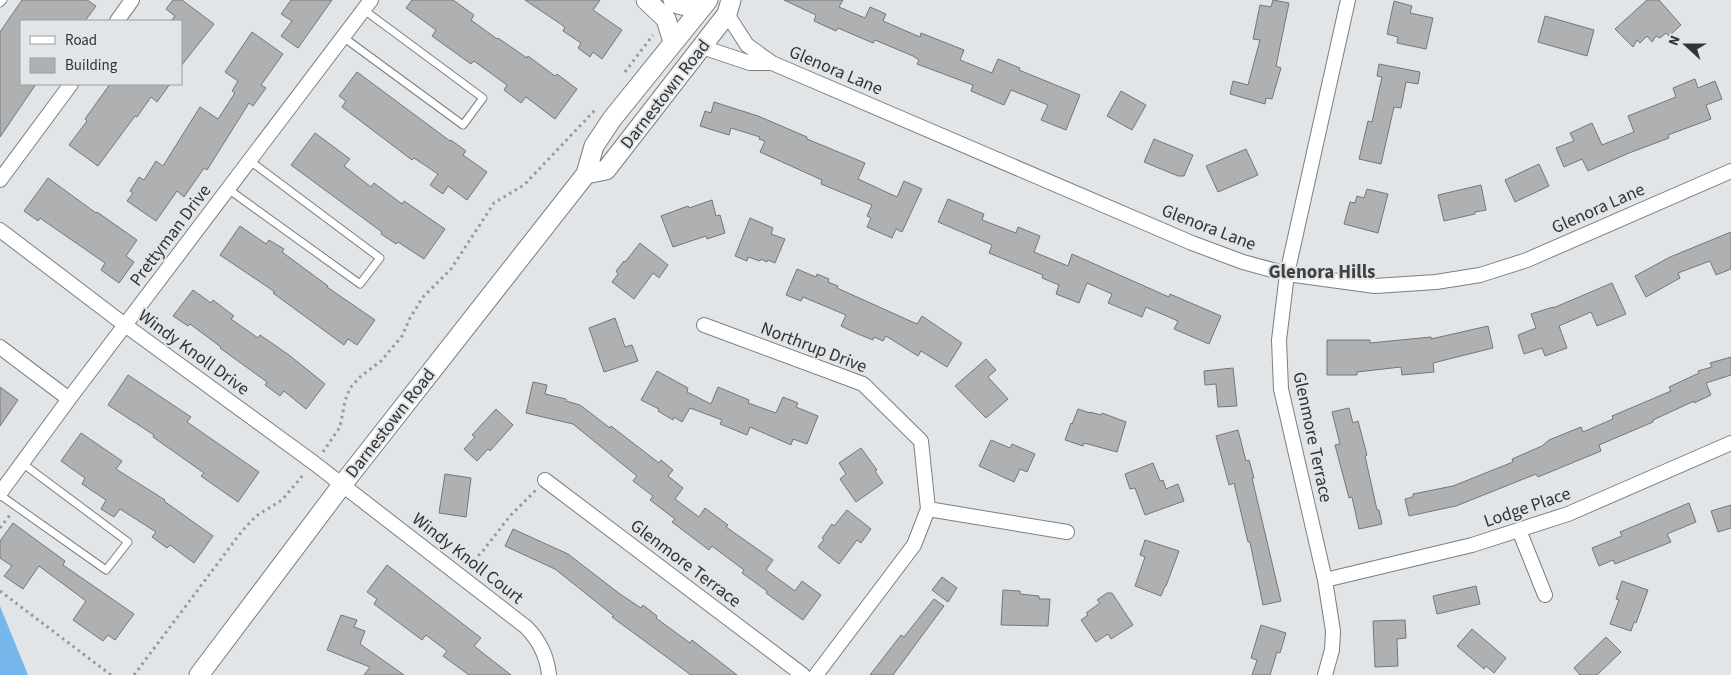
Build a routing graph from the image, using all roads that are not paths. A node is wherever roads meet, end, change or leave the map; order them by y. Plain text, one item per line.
1 (2, 0) edge
2 (132, 0) edge
3 (646, 0) edge
4 (673, 0) edge
5 (1348, 0) edge
6 (0, 3) edge
7 (368, 5) edge
8 (704, 5) edge
9 (729, 7) edge
10 (118, 20) edge
11 (343, 37) junction
12 (673, 42) junction
13 (702, 47) junction
14 (772, 63) junction
15 (70, 85) edge
16 (634, 92) junction
17 (250, 161) junction
18 (1731, 170) edge
19 (586, 174) junction
20 (0, 180) edge
21 (228, 189) junction
22 (0, 230) edge
23 (1287, 274) junction
24 (125, 325) junction
25 (704, 325) dead end
26 (0, 348) edge
27 (69, 398) junction
28 (1731, 443) edge
29 (22, 463) junction
30 (545, 480) road end
31 (342, 485) junction
32 (0, 494) edge
33 (928, 509) junction
34 (1519, 530) junction
35 (1067, 532) dead end
36 (1325, 580) junction
37 (1545, 595) dead end
38 (199, 675) edge
39 (549, 675) edge
40 (803, 675) edge
41 (816, 675) edge
42 (1325, 675) edge

1 - 6 lane
2 - 10 street
3 - 12 main road
4 - 8 main road
5 - 23 street, Glenmore Terrace
7 - 11 street, Prettyman Drive
7 - 11 lane
8 - 12 main road, Darnestown Road
9 - 13 main road, Darnestown Road
9 - 14 street, Glenora Lane
11 - 17 street, Prettyman Drive
12 - 16 main road, Darnestown Road
13 - 14 street, Glenora Lane
13 - 16 main road
13 - 19 main road, Darnestown Road
14 - 23 street, Glenora Lane
15 - 20 street
16 - 19 main road, Darnestown Road
17 - 21 street, Prettyman Drive
17 - 21 lane
18 - 23 street, Glenora Lane
19 - 31 main road, Darnestown Road
21 - 24 street, Prettyman Drive
22 - 24 street, Windy Knoll Drive
23 - 36 street, Glenmore Terrace
24 - 27 street, Prettyman Drive
24 - 31 street, Windy Knoll Drive
25 - 33 street, Northrup Drive
26 - 27 street
27 - 29 street, Prettyman Drive
28 - 34 street, Lodge Place
29 - 32 street, Prettyman Drive
29 - 32 lane
30 - 40 street, Glenmore Terrace
31 - 38 main road, Darnestown Road
31 - 39 street, Windy Knoll Court
33 - 35 street
33 - 41 street, Northrup Drive
34 - 36 street, Lodge Place
34 - 37 street
36 - 42 street, Glenmore Terrace

